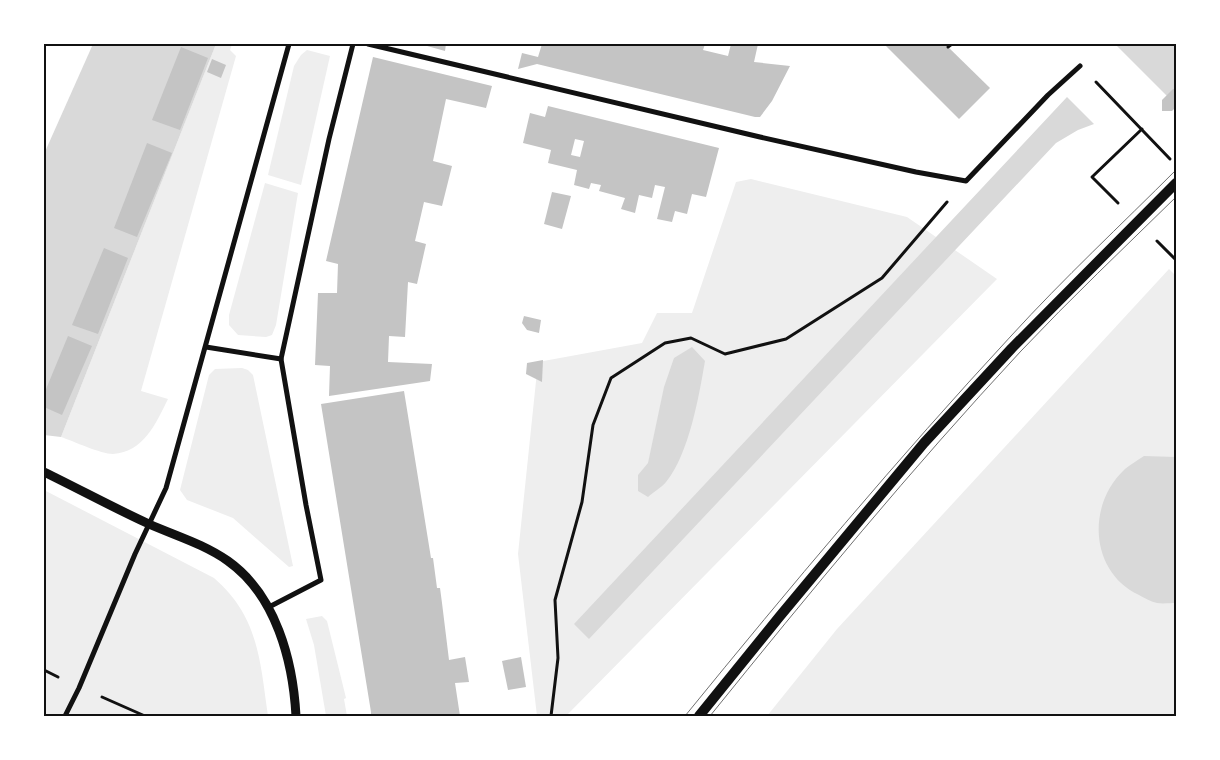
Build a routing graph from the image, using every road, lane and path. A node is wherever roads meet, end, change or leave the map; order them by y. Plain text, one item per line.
1 (289, 44) edge
2 (353, 44) edge
3 (368, 44) edge
4 (1080, 66) joint
5 (1142, 129) junction
6 (1176, 165) edge
7 (966, 181) junction
8 (1176, 183) edge
9 (1138, 222) junction
10 (206, 347) junction
11 (281, 359) junction
12 (44, 472) edge
13 (150, 524) junction
14 (268, 607) junction
15 (79, 688) junction
16 (65, 716) edge
17 (145, 716) edge
18 (296, 716) edge
19 (551, 716) edge
20 (699, 716) edge

1 - 10 street
2 - 11 street
3 - 7 street
4 - 5 path
4 - 7 street
5 - 6 path
5 - 9 path
7 - 19 path
8 - 9 main road
9 - 20 main road
10 - 11 street
10 - 13 street
11 - 14 street
12 - 13 street
13 - 14 street
13 - 15 street
14 - 18 street
15 - 16 street
15 - 17 path

